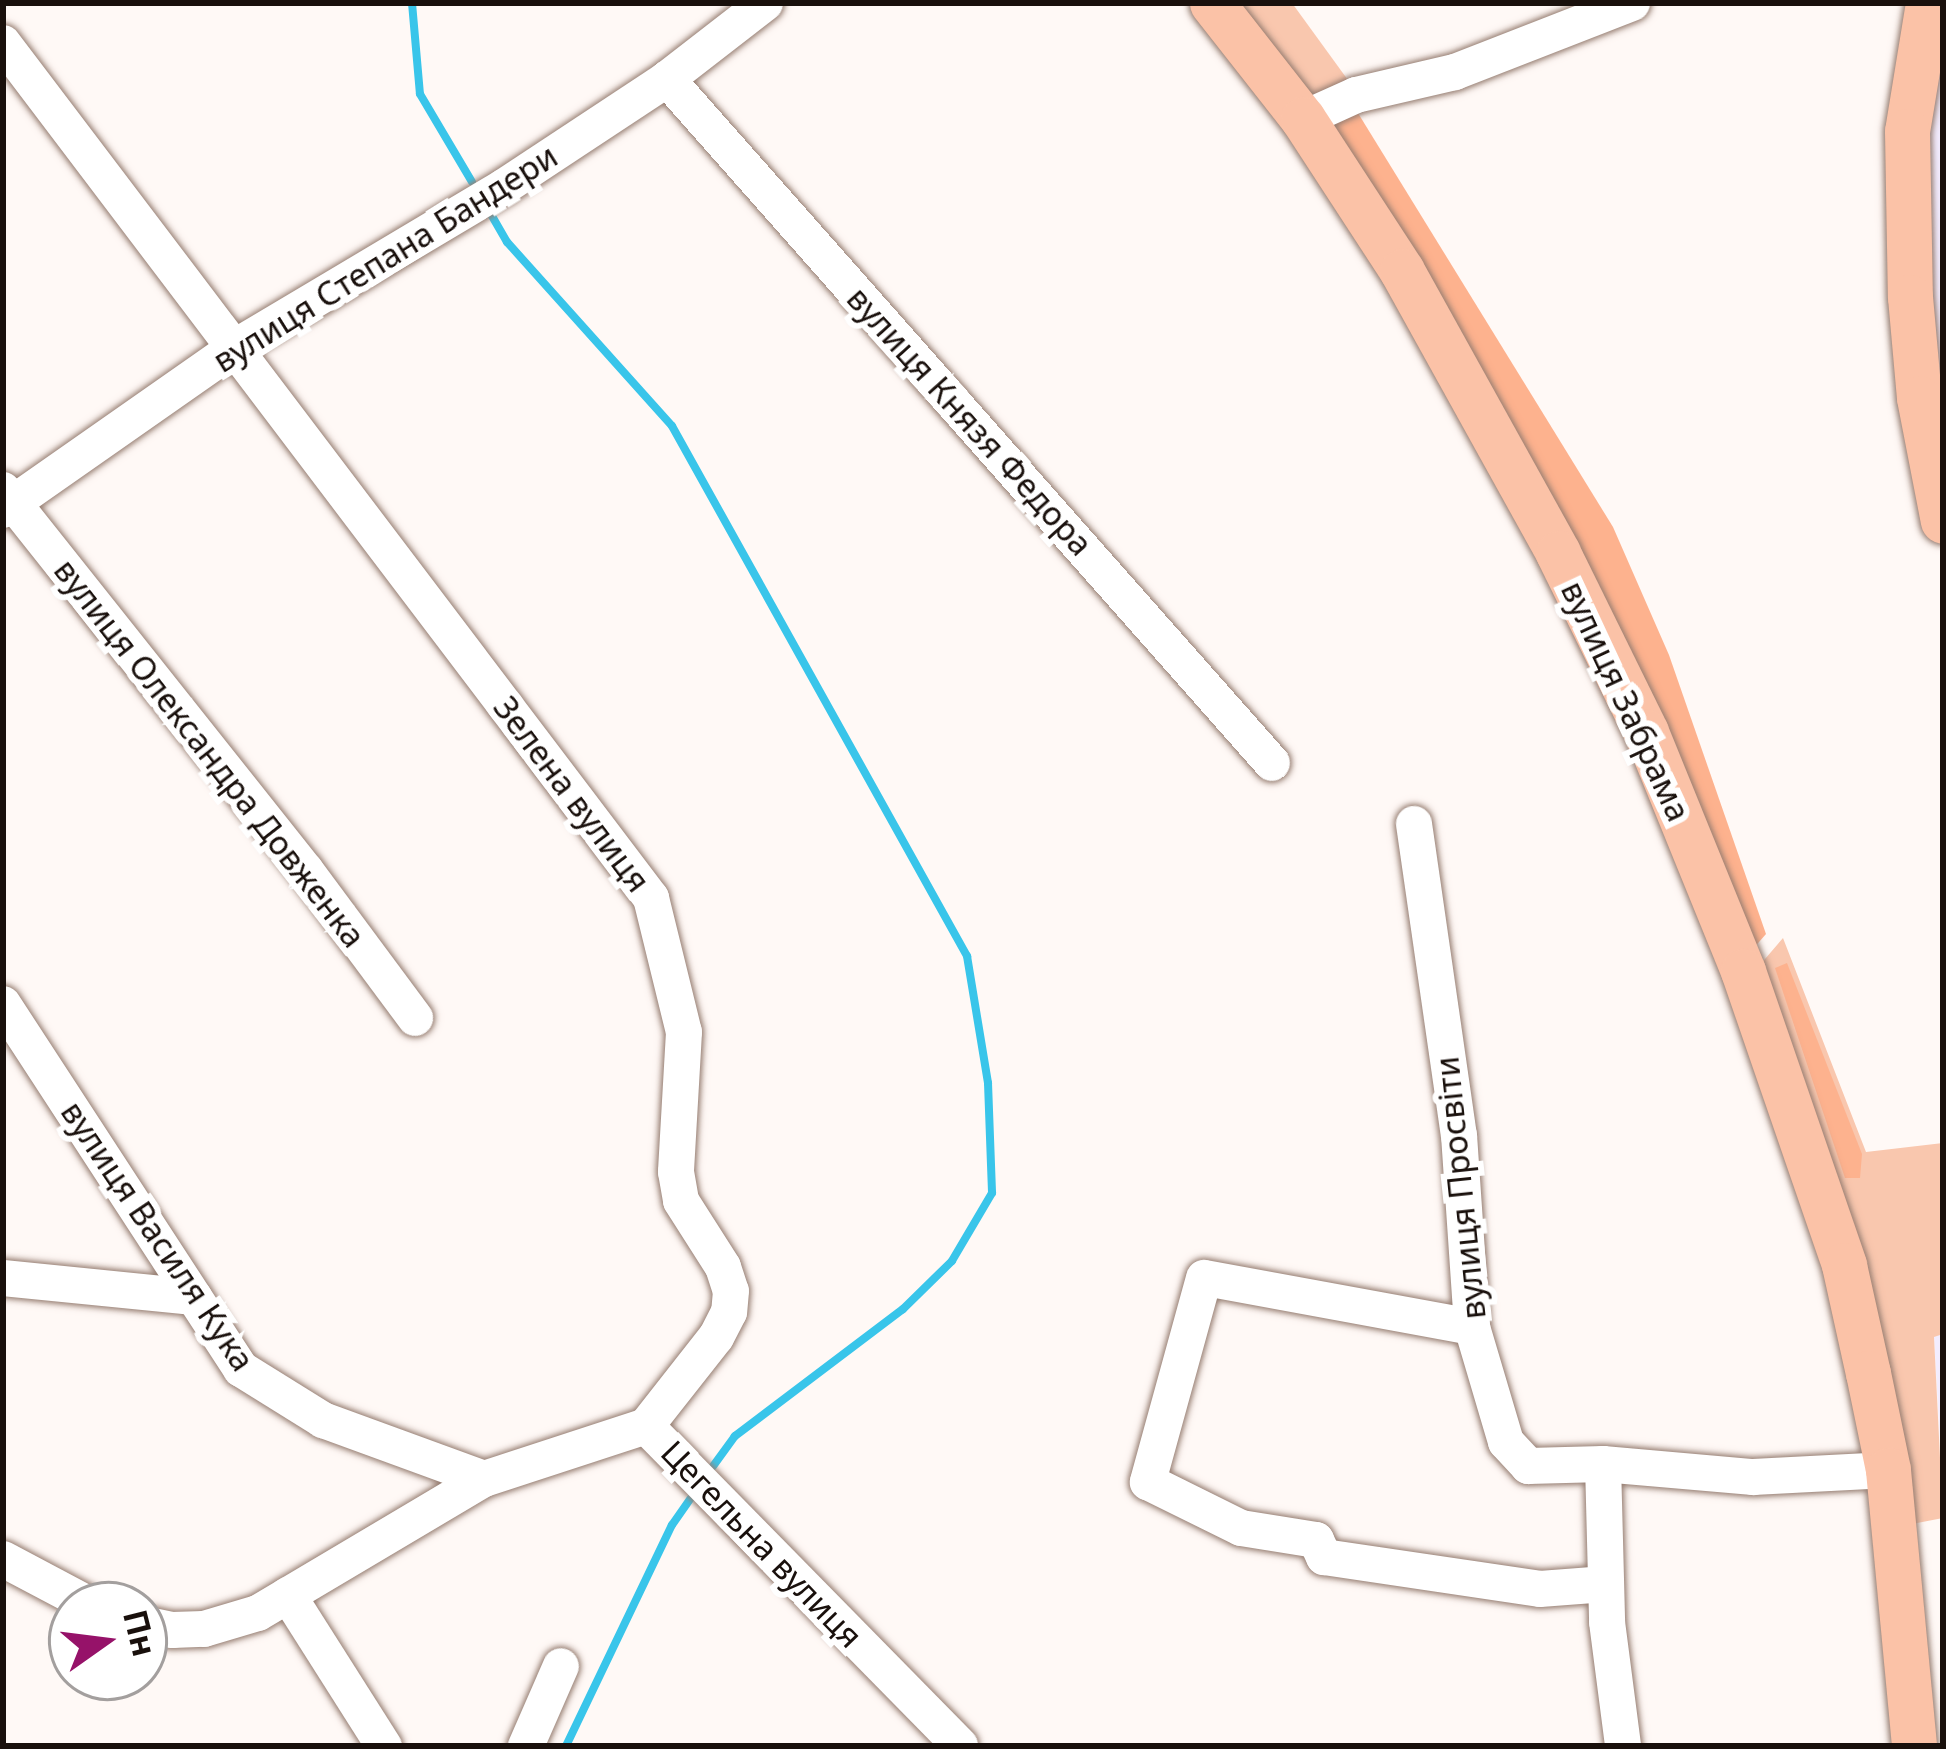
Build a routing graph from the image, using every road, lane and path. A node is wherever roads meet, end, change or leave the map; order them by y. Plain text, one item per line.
1 (1212, 3) edge
2 (1632, 3) edge
3 (1928, 3) edge
4 (758, 5) edge
5 (3, 43) edge
6 (667, 80) junction
7 (1303, 118) junction
8 (237, 346) junction
9 (6, 501) edge
10 (1943, 520) edge
11 (1272, 763) dead end
12 (1414, 824) dead end
13 (3, 1004) edge
14 (415, 1018) dead end
15 (3, 1278) edge
16 (194, 1297) junction
17 (1472, 1327) junction
18 (646, 1426) junction
19 (1603, 1464) junction
20 (1888, 1470) junction
21 (484, 1479) junction
22 (3, 1559) edge
23 (48, 1583) edge
24 (1606, 1584) junction
25 (288, 1595) junction
26 (168, 1629) edge
27 (1943, 1653) edge
28 (561, 1666) dead end
29 (1910, 1696) junction
30 (384, 1746) edge
31 (526, 1746) edge
32 (960, 1746) edge
33 (1623, 1746) edge
34 (1914, 1746) edge

1 - 7 main road, вулиця Забрама
2 - 7 street
3 - 10 main road
4 - 6 street, вулиця Степана Бандери
5 - 8 street, Зелена вулиця
6 - 8 street, вулиця Степана Бандери
6 - 11 street, вулиця Князя Федора
7 - 20 main road, вулиця Забрама
8 - 9 street, вулиця Степана Бандери
8 - 18 street, Зелена вулиця
9 - 14 street, вулиця Олександра Довженка
12 - 17 street, вулиця Просвіти
13 - 16 street, вулиця Василя Кука
15 - 16 street
16 - 21 street, вулиця Василя Кука
17 - 19 street, вулиця Просвіти
17 - 24 street
18 - 21 street, Цегельна вулиця
18 - 32 street, Цегельна вулиця
19 - 20 street, вулиця Просвіти
19 - 24 street
20 - 29 main road, вулиця Забрама
21 - 25 street, Цегельна вулиця
22 - 23 street
24 - 33 street
25 - 26 street, Цегельна вулиця
25 - 30 street
27 - 29 main road
28 - 31 street
29 - 34 main road, вулиця Забрама

